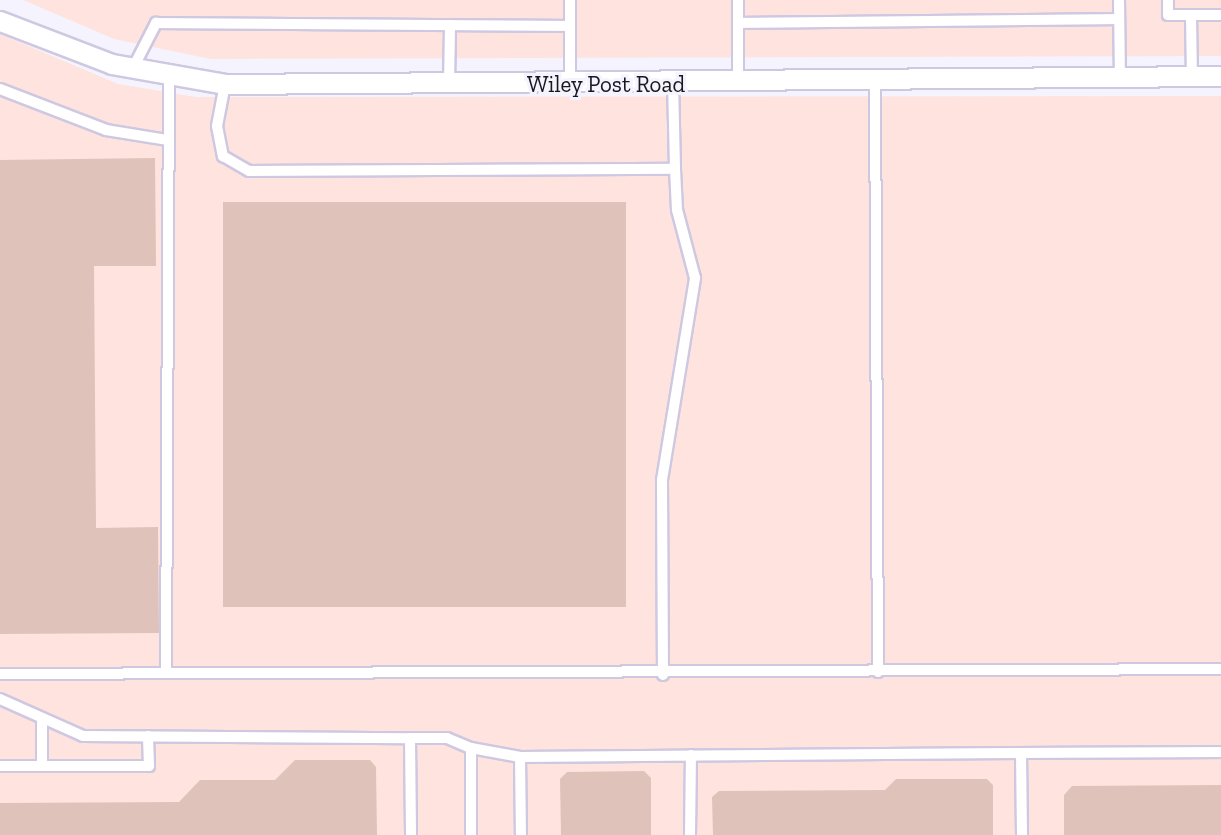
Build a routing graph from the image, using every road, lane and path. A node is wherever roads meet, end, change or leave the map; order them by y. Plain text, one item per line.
1 (570, 0) edge
2 (738, 0) edge
3 (1119, 0) edge
4 (1168, 0) edge
5 (1191, 15) junction
6 (1221, 15) edge
7 (1119, 19) junction
8 (0, 22) edge
9 (738, 23) junction
10 (450, 25) junction
11 (570, 26) junction
12 (133, 68) junction
13 (1192, 76) junction
14 (1221, 76) edge
15 (169, 77) junction
16 (1119, 77) junction
17 (875, 80) junction
18 (738, 82) junction
19 (225, 84) junction
20 (449, 84) junction
21 (570, 84) junction
22 (673, 84) junction
23 (0, 89) edge
24 (168, 140) junction
25 (675, 169) junction
26 (166, 668) junction
27 (1221, 669) edge
28 (878, 672) junction
29 (0, 674) edge
30 (663, 675) junction
31 (0, 699) edge
32 (42, 720) junction
33 (148, 736) junction
34 (410, 738) junction
35 (471, 748) junction
36 (1221, 752) edge
37 (1021, 753) junction
38 (691, 755) junction
39 (520, 757) junction
40 (42, 765) junction
41 (0, 766) edge
42 (411, 835) edge
43 (471, 835) edge
44 (521, 835) edge
45 (690, 835) edge
46 (1021, 835) edge

1 - 11 lane
2 - 9 lane
3 - 7 lane
4 - 5 lane
5 - 6 lane
5 - 13 lane
7 - 9 lane
7 - 16 lane
8 - 12 street, Wiley Post Road
9 - 18 lane
10 - 11 lane
10 - 12 lane
10 - 20 lane
11 - 21 lane
12 - 15 street, Wiley Post Road
13 - 14 street, Wiley Post Road
13 - 16 street, Wiley Post Road
15 - 19 street, Wiley Post Road
15 - 24 lane
16 - 17 street, Wiley Post Road
17 - 18 street, Wiley Post Road
17 - 28 lane
18 - 22 street, Wiley Post Road
19 - 20 street, Wiley Post Road
19 - 25 lane
20 - 21 street, Wiley Post Road
21 - 22 street, Wiley Post Road
22 - 25 lane
23 - 24 lane
24 - 26 lane
25 - 30 lane
26 - 29 lane
26 - 30 lane
27 - 28 lane
28 - 30 lane
31 - 32 lane
32 - 33 lane
32 - 40 lane
33 - 34 lane
33 - 40 lane
34 - 35 lane
34 - 42 lane
35 - 39 lane
35 - 43 lane
36 - 37 lane
37 - 38 lane
37 - 46 lane
38 - 39 lane
38 - 45 lane
39 - 44 lane
40 - 41 lane

